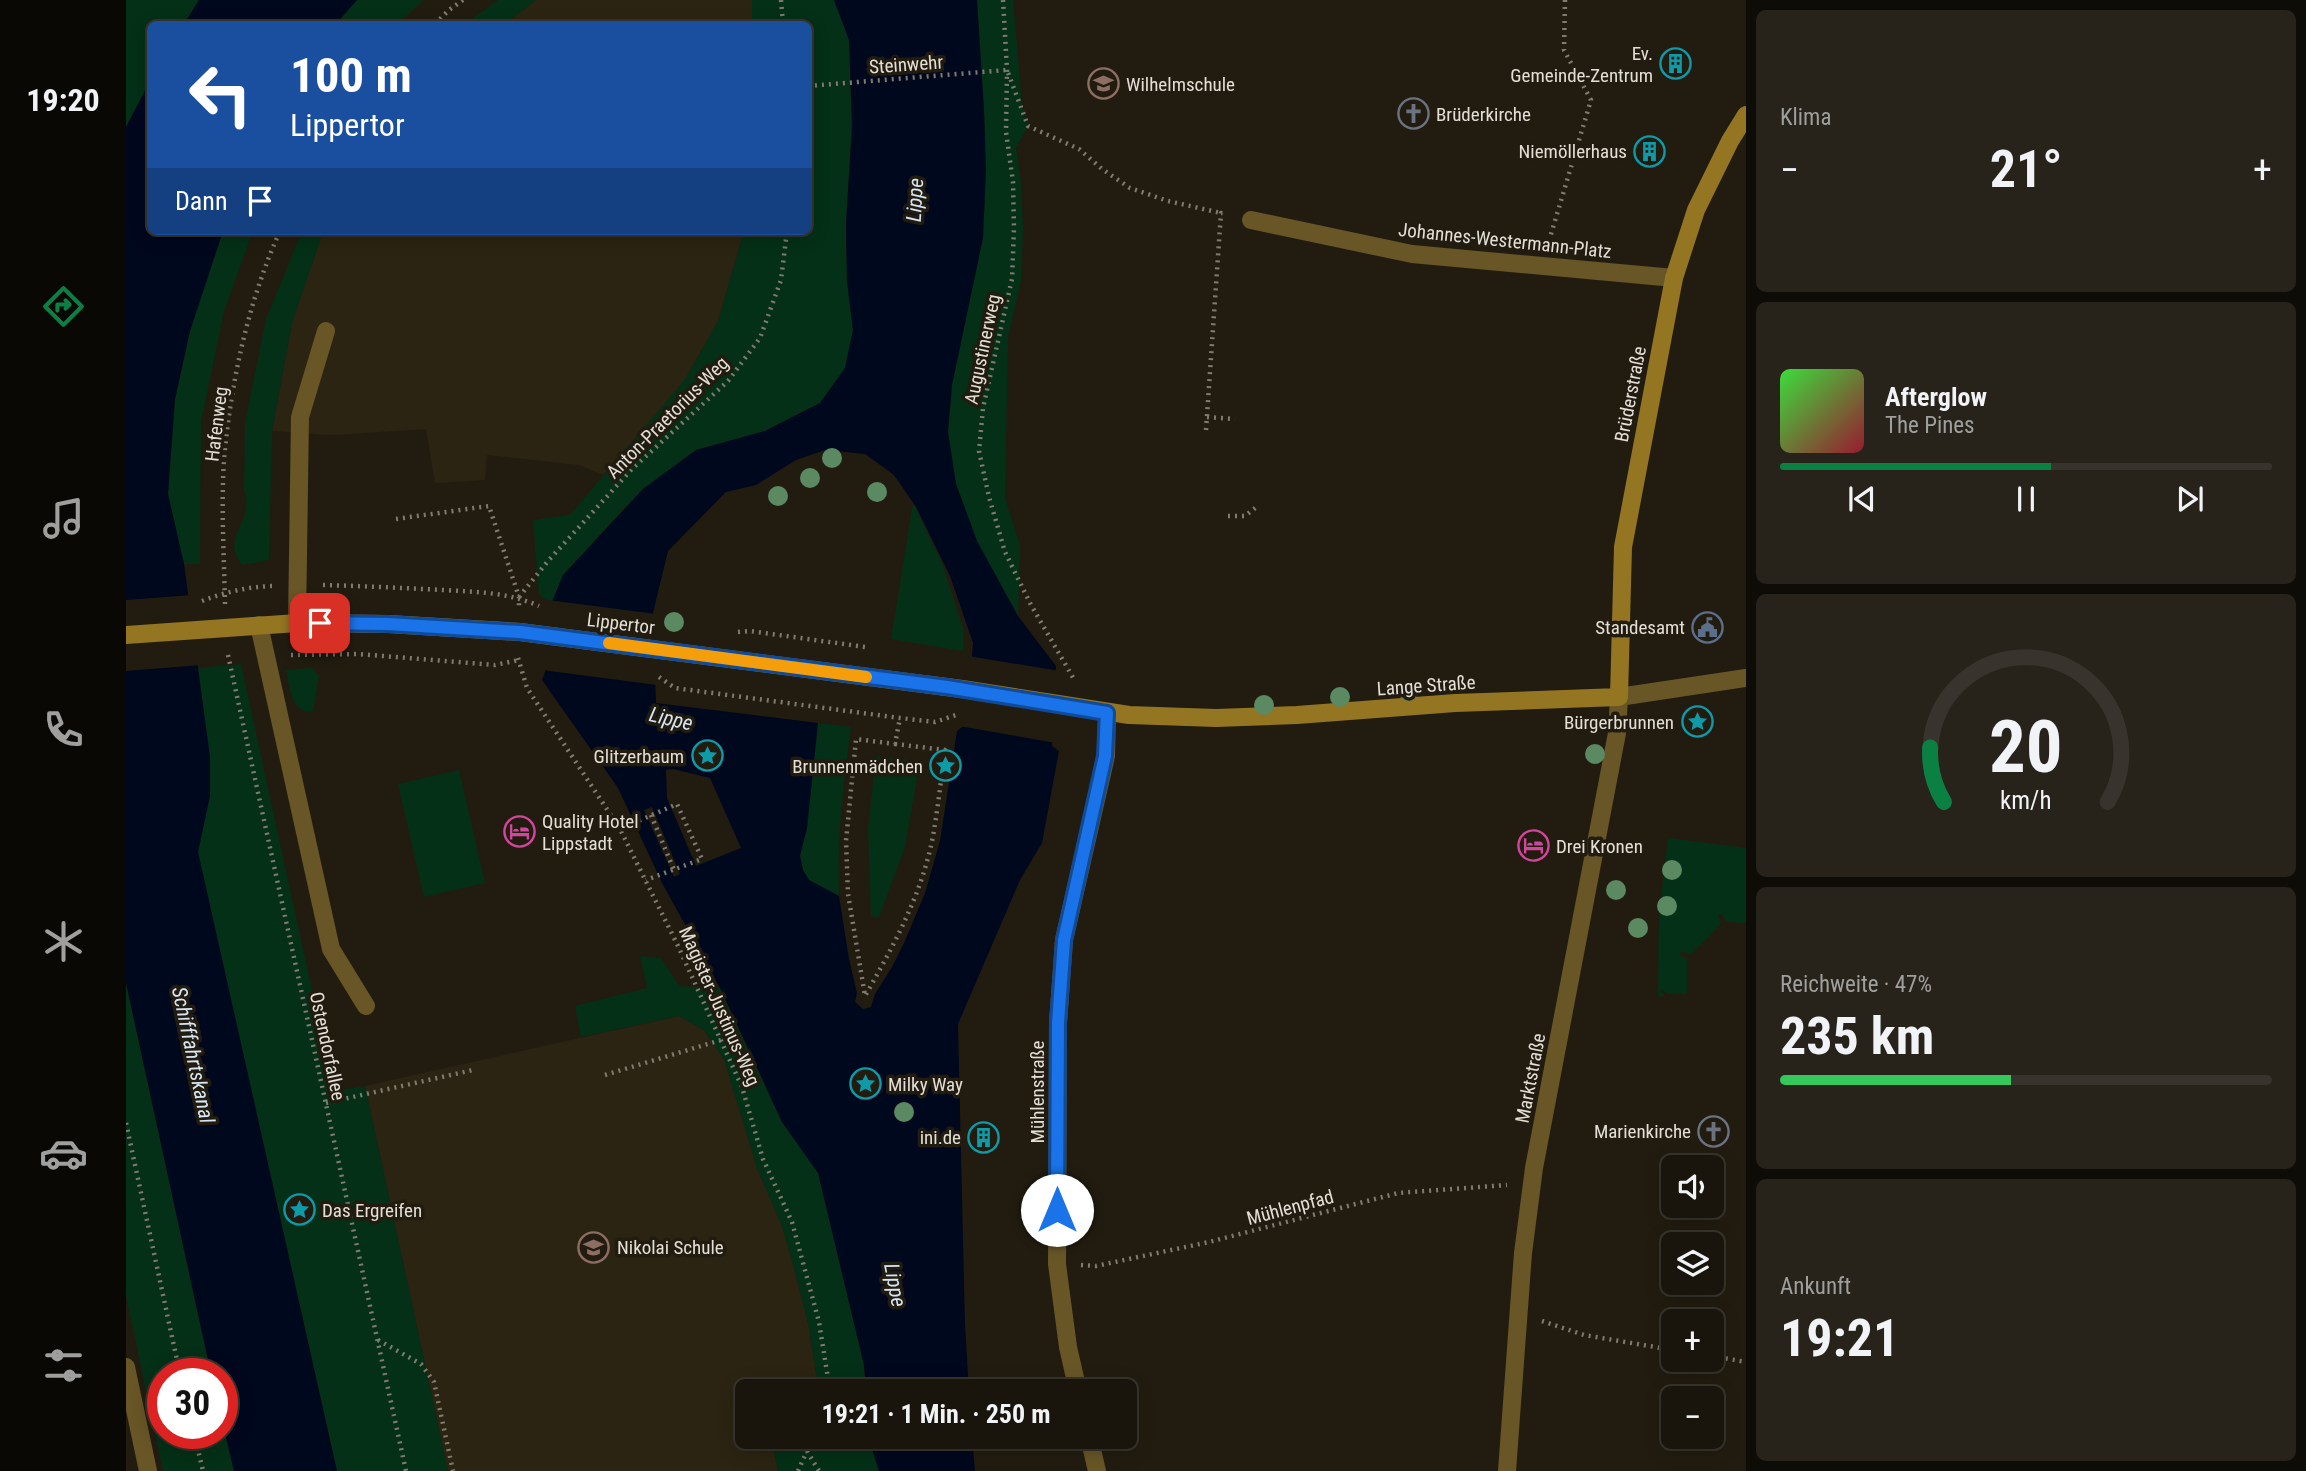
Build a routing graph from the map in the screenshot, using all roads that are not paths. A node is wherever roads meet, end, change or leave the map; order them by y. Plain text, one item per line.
1 (1746, 115) edge
2 (1251, 220) road end
3 (1674, 278) junction
4 (326, 331) dead end
5 (297, 623) junction
6 (259, 625) junction
7 (126, 635) edge
8 (1746, 678) edge
9 (1619, 696) junction
10 (1107, 713) junction
11 (366, 1006) dead end
12 (126, 1367) edge
13 (1075, 1379) edge
14 (1092, 1449) edge
15 (148, 1471) edge
16 (1097, 1471) edge
17 (1507, 1471) edge

1 - 3 street, Brüderstraße
2 - 3 street, Johannes-Westermann-Platz
3 - 9 street, Brüderstraße
4 - 5 street
5 - 6 street, Lippertor
5 - 10 street, Lippertor
6 - 7 street, Lippertor
6 - 11 street
8 - 9 street, Lange Straße
9 - 10 street, Lange Straße
9 - 17 street, Marktstraße
10 - 13 street, Mühlenstraße
12 - 15 street
14 - 16 street

